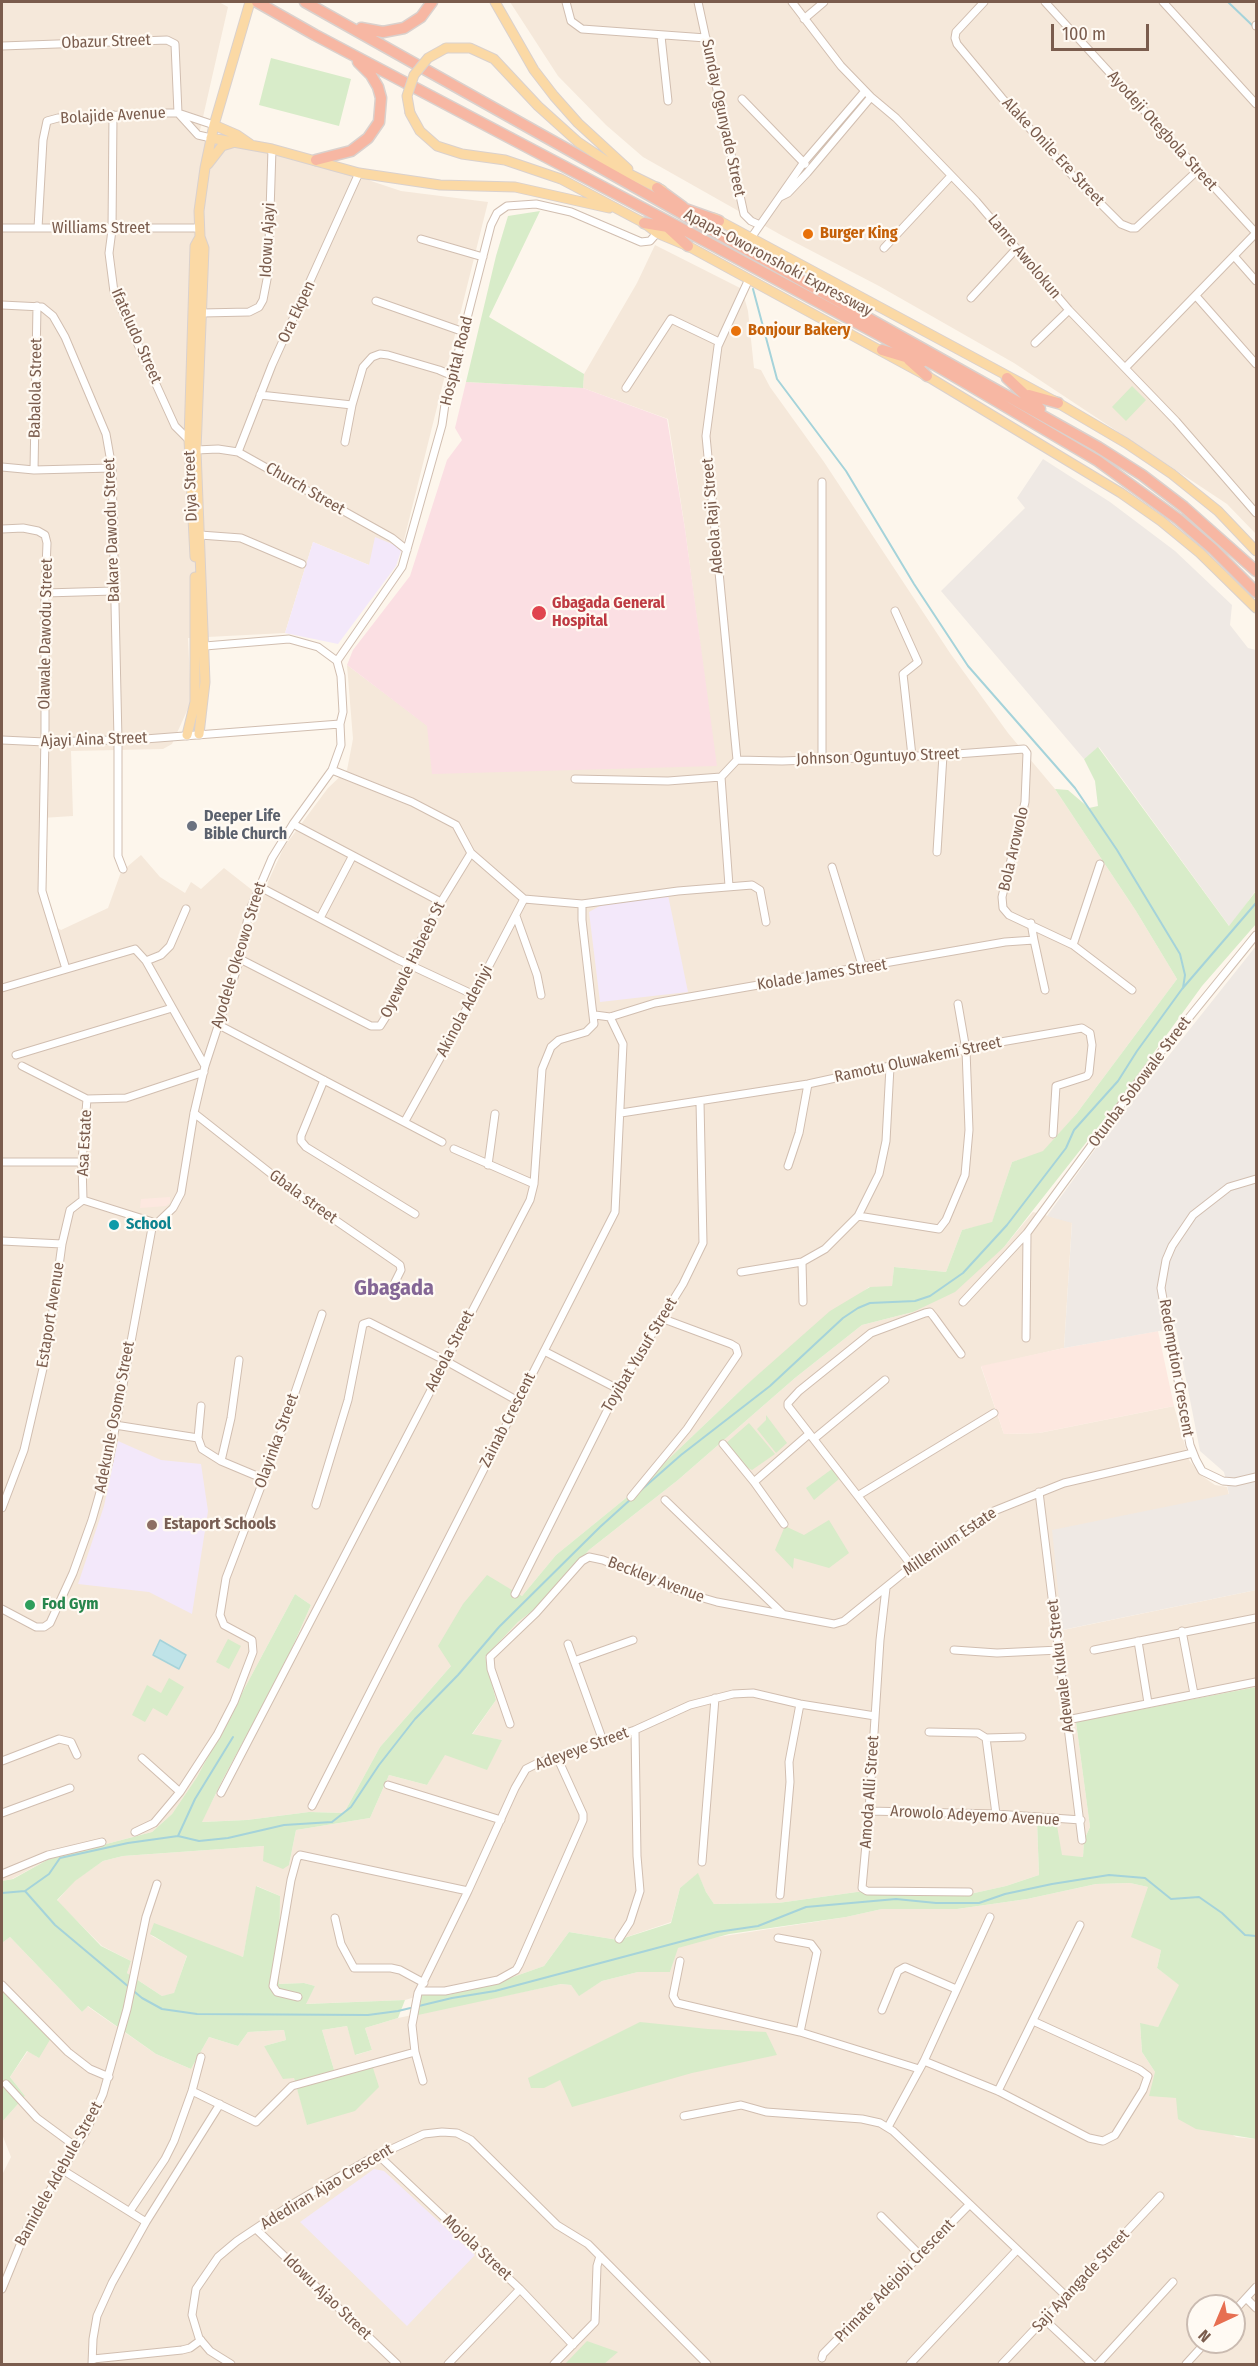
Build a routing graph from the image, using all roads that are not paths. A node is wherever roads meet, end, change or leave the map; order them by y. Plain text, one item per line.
1 (250, 2) edge
2 (257, 2) edge
3 (305, 2) edge
4 (432, 2) edge
5 (495, 2) edge
6 (566, 2) edge
7 (698, 2) edge
8 (792, 2) edge
9 (824, 2) edge
10 (984, 2) edge
11 (1045, 2) edge
12 (1163, 2) edge
13 (320, 10) junction
14 (804, 19) junction
15 (315, 34) junction
16 (661, 36) junction
17 (706, 38) junction
18 (2, 46) edge
19 (865, 91) junction
20 (871, 97) junction
21 (742, 99) dead end
22 (668, 101) dead end
23 (1257, 104) edge
24 (178, 113) junction
25 (113, 115) junction
26 (214, 125) junction
27 (211, 138) junction
28 (232, 143) junction
29 (252, 146) junction
30 (272, 149) junction
31 (316, 160) junction
32 (804, 162) junction
33 (205, 168) junction
34 (810, 169) junction
35 (1197, 171) junction
36 (359, 173) junction
37 (634, 175) junction
38 (951, 176) junction
39 (658, 193) junction
40 (780, 197) junction
41 (648, 210) junction
42 (623, 212) junction
43 (644, 223) junction
44 (760, 225) junction
45 (667, 226) junction
46 (716, 226) junction
47 (2, 228) edge
48 (38, 228) junction
49 (112, 230) junction
50 (200, 233) junction
51 (657, 233) junction
52 (1256, 233) edge
53 (692, 234) junction
54 (421, 238) dead end
55 (751, 238) junction
56 (688, 246) junction
57 (884, 248) dead end
58 (1016, 249) junction
59 (1234, 256) junction
60 (483, 257) junction
61 (748, 279) junction
62 (1257, 281) edge
63 (1196, 296) junction
64 (971, 298) dead end
65 (376, 301) dead end
66 (2, 304) edge
67 (37, 306) junction
68 (1069, 310) junction
69 (202, 313) junction
70 (464, 332) junction
71 (719, 342) junction
72 (1035, 343) dead end
73 (885, 345) junction
74 (908, 359) junction
75 (1257, 364) edge
76 (935, 366) junction
77 (1125, 368) junction
78 (453, 376) junction
79 (927, 376) junction
80 (1007, 378) junction
81 (626, 388) dead end
82 (1001, 391) junction
83 (260, 394) junction
84 (1027, 395) junction
85 (1058, 403) junction
86 (352, 405) junction
87 (1049, 418) junction
88 (189, 440) junction
89 (345, 442) dead end
90 (196, 450) junction
91 (238, 452) junction
92 (2, 467) edge
93 (112, 468) junction
94 (34, 470) junction
95 (822, 482) dead end
96 (1257, 513) edge
97 (2, 529) edge
98 (200, 535) junction
99 (407, 550) junction
100 (1257, 551) edge
101 (302, 564) dead end
102 (1257, 571) edge
103 (114, 591) junction
104 (45, 592) junction
105 (1257, 592) edge
106 (1257, 608) edge
107 (896, 611) dead end
108 (205, 646) junction
109 (337, 661) junction
110 (340, 724) junction
111 (199, 734) junction
112 (187, 735) junction
113 (2, 740) edge
114 (118, 740) junction
115 (45, 742) junction
116 (1020, 748) joint
117 (943, 755) junction
118 (912, 756) junction
119 (822, 759) junction
120 (737, 760) junction
121 (332, 770) junction
122 (721, 777) junction
123 (575, 779) dead end
124 (292, 824) junction
125 (937, 852) dead end
126 (471, 853) junction
127 (352, 857) junction
128 (1100, 864) dead end
129 (832, 867) dead end
130 (123, 869) dead end
131 (729, 886) junction
132 (260, 887) junction
133 (524, 899) junction
134 (441, 902) junction
135 (582, 904) junction
136 (186, 909) dead end
137 (516, 916) junction
138 (320, 918) junction
139 (766, 922) dead end
140 (1031, 923) junction
141 (1257, 935) edge
142 (1034, 940) junction
143 (1073, 945) junction
144 (240, 959) junction
145 (146, 961) junction
146 (408, 965) junction
147 (863, 968) junction
148 (66, 969) junction
149 (2, 988) edge
150 (1044, 990) dead end
151 (1132, 990) dead end
152 (472, 994) junction
153 (541, 995) dead end
154 (958, 1005) dead end
155 (172, 1008) junction
156 (595, 1015) junction
157 (610, 1017) junction
158 (217, 1024) junction
159 (966, 1050) junction
160 (16, 1054) dead end
161 (22, 1066) dead end
162 (890, 1067) junction
163 (204, 1069) junction
164 (324, 1080) junction
165 (808, 1084) junction
166 (87, 1099) junction
167 (700, 1102) junction
168 (194, 1113) junction
169 (621, 1113) junction
170 (495, 1114) dead end
171 (405, 1121) junction
172 (1053, 1134) dead end
173 (442, 1142) dead end
174 (454, 1149) dead end
175 (2, 1162) edge
176 (82, 1162) junction
177 (488, 1165) junction
178 (788, 1166) dead end
179 (1257, 1179) edge
180 (534, 1184) junction
181 (83, 1200) junction
182 (415, 1214) dead end
183 (858, 1216) junction
184 (156, 1222) junction
185 (1028, 1233) junction
186 (2, 1241) edge
187 (62, 1244) junction
188 (802, 1262) junction
189 (741, 1272) dead end
190 (395, 1282) dead end
191 (803, 1302) dead end
192 (963, 1302) dead end
193 (322, 1314) dead end
194 (662, 1318) junction
195 (1026, 1338) dead end
196 (544, 1351) junction
197 (961, 1354) dead end
198 (239, 1360) dead end
199 (446, 1361) junction
200 (885, 1380) dead end
201 (618, 1389) junction
202 (518, 1401) junction
203 (201, 1406) dead end
204 (993, 1413) dead end
205 (115, 1425) junction
206 (812, 1436) junction
207 (198, 1438) junction
208 (723, 1444) dead end
209 (1193, 1453) junction
210 (221, 1461) junction
211 (1257, 1477) edge
212 (264, 1479) junction
213 (754, 1482) junction
214 (1039, 1492) junction
215 (859, 1495) junction
216 (631, 1497) dead end
217 (665, 1500) dead end
218 (316, 1505) dead end
219 (2, 1508) edge
220 (783, 1524) dead end
221 (912, 1566) junction
222 (886, 1588) junction
223 (515, 1594) dead end
224 (2, 1609) edge
225 (783, 1614) junction
226 (1257, 1618) edge
227 (824, 1624) joint
228 (1182, 1631) junction
229 (633, 1640) dead end
230 (1138, 1641) junction
231 (568, 1644) dead end
232 (954, 1650) dead end
233 (1059, 1650) junction
234 (1094, 1650) dead end
235 (574, 1661) junction
236 (1257, 1682) edge
237 (1194, 1694) junction
238 (715, 1698) junction
239 (1148, 1703) junction
240 (800, 1704) junction
241 (875, 1716) junction
242 (1067, 1720) junction
243 (510, 1724) dead end
244 (635, 1730) junction
245 (929, 1732) dead end
246 (1022, 1737) dead end
247 (986, 1738) junction
248 (603, 1741) junction
249 (77, 1755) dead end
250 (557, 1757) junction
251 (142, 1758) dead end
252 (2, 1761) edge
253 (388, 1785) dead end
254 (70, 1788) dead end
255 (180, 1792) junction
256 (221, 1793) dead end
257 (312, 1806) dead end
258 (870, 1811) junction
259 (2, 1813) edge
260 (996, 1814) junction
261 (501, 1820) junction
262 (1081, 1820) junction
263 (135, 1832) dead end
264 (1082, 1840) dead end
265 (102, 1842) dead end
266 (702, 1862) dead end
267 (2, 1874) edge
268 (157, 1884) dead end
269 (468, 1891) junction
270 (969, 1892) dead end
271 (780, 1895) dead end
272 (990, 1917) dead end
273 (334, 1918) dead end
274 (1080, 1925) dead end
275 (778, 1938) dead end
276 (619, 1939) dead end
277 (680, 1960) dead end
278 (424, 1983) junction
279 (2, 1985) edge
280 (956, 1989) junction
281 (418, 1992) junction
282 (298, 1997) dead end
283 (882, 2010) dead end
284 (1033, 2021) junction
285 (800, 2032) junction
286 (415, 2052) junction
287 (201, 2057) dead end
288 (924, 2061) junction
289 (919, 2069) junction
290 (109, 2077) junction
291 (423, 2081) dead end
292 (6, 2084) dead end
293 (192, 2091) junction
294 (998, 2091) junction
295 (220, 2104) junction
296 (684, 2116) dead end
297 (888, 2127) junction
298 (75, 2146) junction
299 (378, 2154) junction
300 (61, 2169) junction
301 (1160, 2196) dead end
302 (969, 2205) junction
303 (130, 2211) junction
304 (881, 2216) dead end
305 (146, 2222) junction
306 (256, 2229) junction
307 (1017, 2250) junction
308 (920, 2254) junction
309 (600, 2256) junction
310 (4, 2270) edge
311 (1173, 2282) dead end
312 (1257, 2287) edge
313 (2, 2289) edge
314 (520, 2289) junction
315 (1066, 2296) junction
316 (1246, 2298) joint
317 (1257, 2308) edge
318 (1045, 2320) junction
319 (201, 2340) junction
320 (573, 2345) junction
321 (92, 2362) edge
322 (823, 2362) edge
323 (227, 2364) edge
324 (397, 2364) edge
325 (448, 2364) edge
326 (554, 2364) edge
327 (708, 2364) edge
328 (910, 2364) edge
329 (1002, 2364) edge
330 (1092, 2364) edge
331 (1098, 2364) edge

1 - 26 main road, Diya Street
2 - 15 highway, Apapa-Oworonshoki Expressway
3 - 13 highway, Apapa-Oworonshoki Expressway
4 - 13 highway
5 - 37 main road
6 - 16 street
7 - 17 street, Sunday Ogunyade Street
8 - 14 street, Lanre Awolokun
9 - 14 street
10 - 35 street, Alake Onile Ere Street
11 - 35 street, Ayodeji Otegbola Street
12 - 23 street
13 - 39 highway, Apapa-Oworonshoki Expressway
14 - 19 street, Lanre Awolokun
15 - 31 highway
15 - 41 highway, Apapa-Oworonshoki Expressway
16 - 17 street
16 - 22 street
17 - 44 street, Sunday Ogunyade Street
18 - 24 street, Obazur Street
19 - 20 street, Lanre Awolokun
19 - 32 street
20 - 34 street
20 - 38 street, Lanre Awolokun
21 - 32 street
24 - 25 street, Bolajide Avenue
24 - 26 street, Bolajide Avenue
24 - 27 street
25 - 48 street, Bolajide Avenue
25 - 49 street, Ifateludo Street
26 - 27 main road, Diya Street
26 - 29 main road
27 - 28 main road
27 - 33 main road, Diya Street
28 - 29 main road
28 - 33 main road
29 - 30 main road
30 - 31 main road
30 - 69 street, Idowu Ajayi
31 - 36 main road
32 - 34 street
32 - 40 street
33 - 50 main road, Diya Street
34 - 40 street
35 - 52 street, Ayodeji Otegbola Street
36 - 42 main road
36 - 83 street, Ora Ekpen
37 - 39 main road, Apapa-Oworonshoki Expressway
37 - 42 main road, bridge
38 - 57 street
38 - 58 street, Lanre Awolokun
39 - 46 highway, Apapa-Oworonshoki Expressway
39 - 46 highway
40 - 44 street
41 - 45 highway
41 - 53 highway, Apapa-Oworonshoki Expressway
42 - 43 main road, Apapa-Oworonshoki Expressway
43 - 45 highway
43 - 51 main road, Apapa-Oworonshoki Expressway
44 - 55 street
45 - 53 highway
45 - 56 highway
46 - 55 main road, Apapa-Oworonshoki Expressway
46 - 82 highway, Apapa-Oworonshoki Expressway
47 - 48 street, Williams Street
48 - 49 street, Williams Street
49 - 50 street, Williams Street
49 - 88 street, Ifateludo Street
50 - 69 main road, Diya Street
50 - 88 main road, Diya Street
51 - 56 main road, Apapa-Oworonshoki Expressway
51 - 60 street, Hospital Road
52 - 59 street
53 - 73 highway, Apapa-Oworonshoki Expressway
54 - 60 street
55 - 80 main road, Apapa-Oworonshoki Expressway
56 - 61 main road, Apapa-Oworonshoki Expressway
58 - 64 street
58 - 68 street, Lanre Awolokun
59 - 62 street
59 - 63 street
60 - 70 street, Hospital Road
61 - 71 street, Adeola Raji Street
61 - 73 main road, Apapa-Oworonshoki Expressway
63 - 75 street
63 - 77 street
65 - 70 street
66 - 67 street
67 - 93 street, Bakare Dawodu Street
67 - 94 street, Babalola Street
68 - 72 street
68 - 77 street, Lanre Awolokun
69 - 90 main road, Diya Street
70 - 78 street, Hospital Road
71 - 81 street
71 - 120 street, Adeola Raji Street
73 - 74 highway
73 - 76 highway, Apapa-Oworonshoki Expressway
73 - 79 main road, Apapa-Oworonshoki Expressway
74 - 76 highway
74 - 79 highway
76 - 105 highway, Apapa-Oworonshoki Expressway
77 - 96 street, Lanre Awolokun
78 - 86 street
78 - 99 street, Hospital Road
79 - 106 main road, Apapa-Oworonshoki Expressway
80 - 84 highway
80 - 85 main road, Apapa-Oworonshoki Expressway
82 - 84 highway
82 - 87 highway, Apapa-Oworonshoki Expressway
83 - 86 street
83 - 91 street, Ora Ekpen
84 - 85 highway
84 - 87 highway
85 - 100 main road, Apapa-Oworonshoki Expressway
86 - 89 street
87 - 102 highway, Apapa-Oworonshoki Expressway
88 - 112 main road, Diya Street
90 - 91 street, Church Street
90 - 98 main road, Diya Street
91 - 99 street, Church Street
92 - 94 street
93 - 94 street
93 - 103 street, Bakare Dawodu Street
95 - 119 street
97 - 104 street, Olawale Dawodu Street
98 - 101 street
98 - 108 main road, Diya Street
99 - 109 street, Hospital Road
103 - 104 street
103 - 114 street, Bakare Dawodu Street
104 - 115 street, Olawale Dawodu Street
107 - 118 street
108 - 109 street
108 - 111 main road, Diya Street
109 - 110 street, Ayodele Okeowo Street
110 - 111 street, Ajayi Aina Street
110 - 121 street, Ayodele Okeowo Street
111 - 112 street, Ajayi Aina Street
112 - 114 street, Ajayi Aina Street
113 - 115 street, Ajayi Aina Street
114 - 115 street, Ajayi Aina Street
114 - 130 street, Bakare Dawodu Street
115 - 148 street, Olawale Dawodu Street
116 - 117 street, Johnson Oguntuyo Street
116 - 140 street, Bola Arowolo
117 - 118 street, Johnson Oguntuyo Street
117 - 125 street
118 - 119 street, Johnson Oguntuyo Street
119 - 120 street, Johnson Oguntuyo Street
120 - 122 street
121 - 124 street, Ayodele Okeowo Street
121 - 126 street
122 - 123 street
122 - 131 street
124 - 127 street
124 - 132 street, Ayodele Okeowo Street
126 - 133 street
126 - 134 street, Oyewole Habeeb St
127 - 134 street
127 - 138 street
128 - 143 street
129 - 147 street
131 - 135 street
131 - 139 street
132 - 138 street
132 - 144 street, Ayodele Okeowo Street
133 - 135 street
133 - 137 street, Akinola Adeniyi
134 - 146 street, Oyewole Habeeb St
135 - 156 street
136 - 145 street
137 - 152 street, Akinola Adeniyi
137 - 153 street
138 - 146 street
140 - 142 street
140 - 143 street, Bola Arowolo
141 - 185 street, Otunba Sobowale Street
142 - 147 street, Kolade James Street
142 - 150 street
143 - 151 street, Bola Arowolo
144 - 146 street, Oyewole Habeeb St
144 - 158 street, Ayodele Okeowo Street
145 - 148 street
145 - 155 street
146 - 152 street
147 - 157 street, Kolade James Street
148 - 149 street
152 - 171 street, Akinola Adeniyi
154 - 159 street
155 - 160 street
155 - 163 street
156 - 157 street, Kolade James Street
156 - 180 street, Adeola Street
157 - 169 street, Zainab Crescent
158 - 163 street, Ayodele Okeowo Street
158 - 164 street
159 - 162 street, Ramotu Oluwakemi Street
159 - 172 street, Ramotu Oluwakemi Street
159 - 183 street
161 - 166 street
162 - 165 street, Ramotu Oluwakemi Street
162 - 183 street
163 - 166 street, Asa Estate
163 - 168 street, Ayodele Okeowo Street
164 - 171 street
164 - 182 street
165 - 167 street, Ramotu Oluwakemi Street
165 - 178 street
166 - 176 street, Asa Estate
167 - 169 street, Ramotu Oluwakemi Street
167 - 194 street, Toyibat Yusuf Street
168 - 184 street, Ayodele Okeowo Street
168 - 190 street, Gbala street
169 - 196 street, Zainab Crescent
170 - 177 street
171 - 173 street
174 - 177 street
175 - 176 street
176 - 181 street, Asa Estate
177 - 180 street
179 - 209 street, Redemption Crescent
180 - 199 street, Adeola Street
181 - 184 street
181 - 187 street, Estaport Avenue
183 - 188 street
184 - 205 street, Adekunle Osomo Street
185 - 192 street, Otunba Sobowale Street
185 - 195 street
186 - 187 street
187 - 219 street, Estaport Avenue
188 - 189 street
188 - 191 street
193 - 212 street, Olayinka Street
194 - 201 street, Toyibat Yusuf Street
194 - 216 street
196 - 201 street
196 - 202 street, Zainab Crescent
197 - 206 street
198 - 210 street
199 - 202 street
199 - 218 street
199 - 256 street, Adeola Street
200 - 206 street
201 - 223 street, Toyibat Yusuf Street
202 - 257 street, Zainab Crescent
203 - 207 street
204 - 215 street
205 - 207 street
205 - 224 street, Adekunle Osomo Street
206 - 213 street
206 - 215 street
207 - 210 street
208 - 213 street
209 - 211 street, Redemption Crescent
209 - 214 street, Millenium Estate
210 - 212 street
212 - 255 street, Olayinka Street
213 - 220 street
214 - 221 street, Millenium Estate
214 - 233 street, Adewale Kuku Street
215 - 221 street
217 - 225 street
221 - 222 street, Millenium Estate
222 - 227 street, Millenium Estate
222 - 241 street, Amoda Alli Street
225 - 227 street, Beckley Avenue
225 - 243 street, Beckley Avenue
226 - 228 street
228 - 230 street
228 - 237 street
229 - 235 street
230 - 234 street
230 - 239 street
231 - 235 street
232 - 233 street
233 - 242 street, Adewale Kuku Street
235 - 248 street
236 - 237 street
237 - 239 street
238 - 240 street, Adeyeye Street
238 - 244 street, Adeyeye Street
238 - 266 street
239 - 242 street
240 - 241 street, Adeyeye Street
240 - 271 street
241 - 258 street, Amoda Alli Street
242 - 262 street, Adewale Kuku Street
244 - 248 street, Adeyeye Street
244 - 276 street
245 - 247 street
246 - 247 street
247 - 260 street
248 - 250 street, Adeyeye Street
249 - 252 street
250 - 261 street, Adeyeye Street
250 - 281 street
251 - 255 street
253 - 261 street
254 - 259 street
255 - 263 street, Olayinka Street
258 - 260 street, Arowolo Adeyemo Avenue
258 - 270 street, Amoda Alli Street
260 - 262 street, Arowolo Adeyemo Avenue
261 - 269 street, Adeyeye Street
262 - 264 street, Adewale Kuku Street
265 - 267 street
268 - 290 street, Bamidele Adebule Street
269 - 278 street, Adeyeye Street
269 - 282 street
272 - 280 street
273 - 278 street
274 - 284 street
275 - 285 street
277 - 285 street
278 - 281 street, Adeyeye Street
279 - 290 street
280 - 283 street
280 - 288 street
281 - 286 street, Adeyeye Street
284 - 294 street
284 - 294 street
285 - 289 street
286 - 291 street, Adeyeye Street
286 - 295 street
287 - 293 street
288 - 289 street
288 - 294 street
289 - 297 street
290 - 298 street, Bamidele Adebule Street
292 - 298 street
293 - 295 street
293 - 303 street
295 - 305 street
296 - 297 street
297 - 302 street
298 - 300 street, Bamidele Adebule Street
299 - 306 street, Adediran Ajao Crescent
299 - 309 street, Adediran Ajao Crescent
299 - 314 street, Mojola Street
300 - 303 street
300 - 310 street, Bamidele Adebule Street
301 - 315 street, Saji Ayangade Street
302 - 307 street
302 - 308 street, Primate Adejobi Crescent
303 - 305 street
304 - 308 street
305 - 321 street
306 - 319 street, Adediran Ajao Crescent
306 - 324 street, Idowu Ajao Street
307 - 315 street
307 - 328 street
308 - 322 street, Primate Adejobi Crescent
309 - 320 street
309 - 327 street, Adediran Ajao Crescent
310 - 313 street, Bamidele Adebule Street
311 - 331 street
312 - 316 street
314 - 320 street, Mojola Street
314 - 325 street
315 - 318 street, Saji Ayangade Street
316 - 317 street
318 - 329 street, Saji Ayangade Street
318 - 330 street
319 - 321 street
319 - 323 street
320 - 326 street

